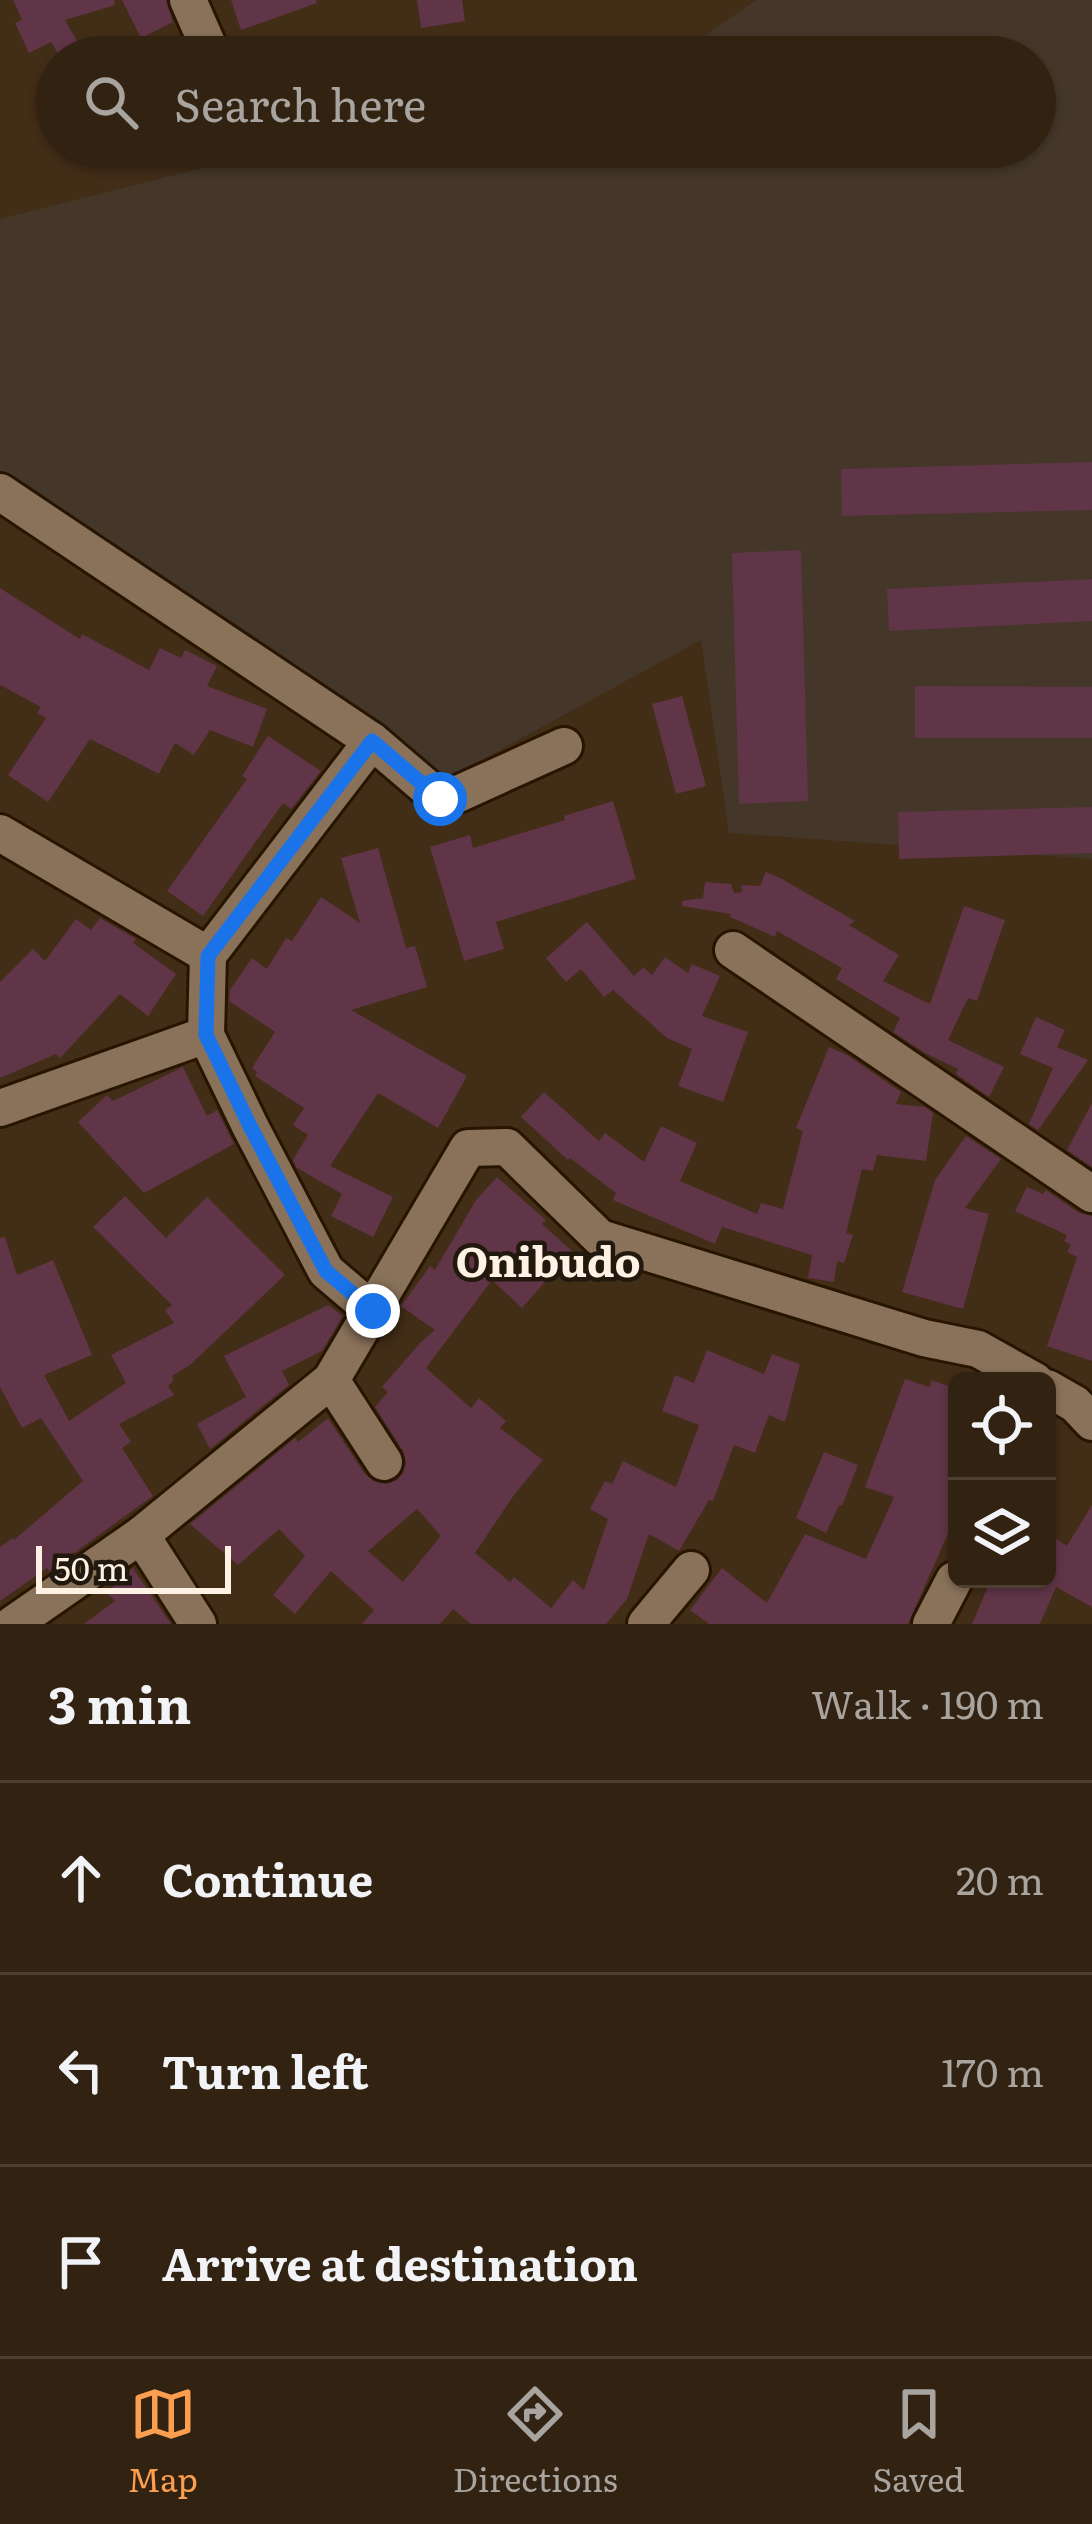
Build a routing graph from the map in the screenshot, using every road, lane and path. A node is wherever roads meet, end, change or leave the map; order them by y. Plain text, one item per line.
1 (188, 0) edge
2 (204, 36) edge
3 (0, 492) edge
4 (372, 741) junction
5 (564, 746) dead end
6 (0, 833) edge
7 (733, 950) dead end
8 (208, 956) junction
9 (206, 1035) junction
10 (0, 1108) edge
11 (1092, 1194) edge
12 (373, 1311) junction
13 (1019, 1372) edge
14 (332, 1379) junction
15 (1056, 1393) edge
16 (1092, 1422) edge
17 (384, 1462) dead end
18 (141, 1535) junction
19 (691, 1570) dead end
20 (950, 1588) edge
21 (14, 1624) edge
22 (199, 1624) edge
23 (646, 1624) edge
24 (932, 1624) edge

1 - 2 street
3 - 4 street
4 - 5 street
4 - 8 street
6 - 8 street
7 - 11 street
8 - 9 street
9 - 10 street
9 - 12 street
12 - 13 street
12 - 14 street
14 - 17 street
14 - 18 street
15 - 16 street
18 - 21 street
18 - 22 street
19 - 23 street
20 - 24 street

